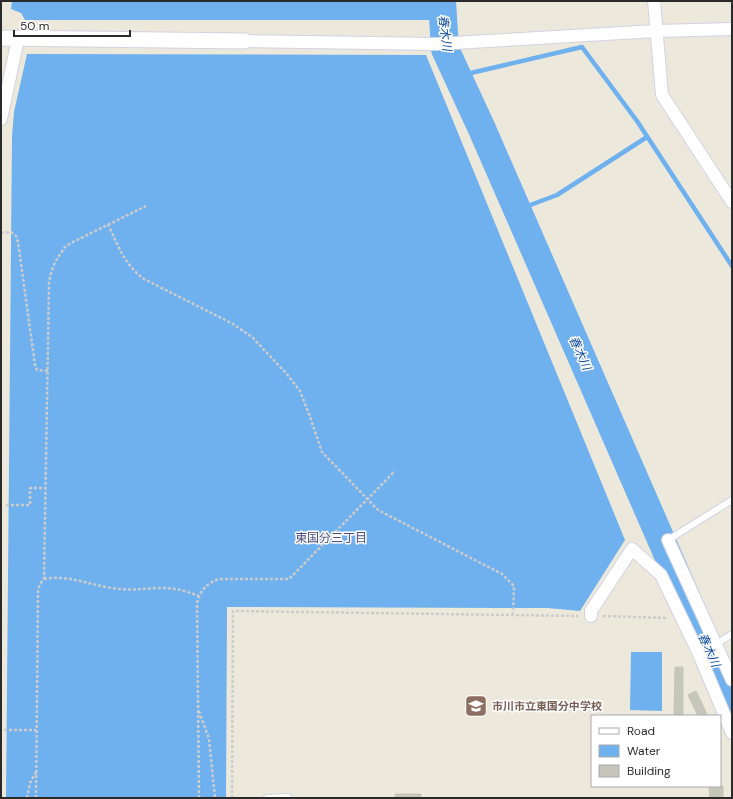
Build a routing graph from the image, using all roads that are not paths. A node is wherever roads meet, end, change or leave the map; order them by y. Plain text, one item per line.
1 (654, 1) edge
2 (732, 29) edge
3 (656, 31) junction
4 (8, 38) edge
5 (245, 41) joint
6 (1, 119) edge
7 (732, 202) edge
8 (732, 500) edge
9 (668, 540) joint
10 (591, 616) road end
11 (732, 634) edge
12 (716, 644) junction
13 (732, 680) edge
14 (732, 733) edge
15 (267, 798) edge
16 (288, 798) edge

1 - 3 street
2 - 3 street
3 - 5 street
3 - 7 street
4 - 5 street
4 - 6 street
8 - 9 lane
9 - 12 street
10 - 14 street
11 - 12 lane
12 - 13 street
15 - 16 lane

